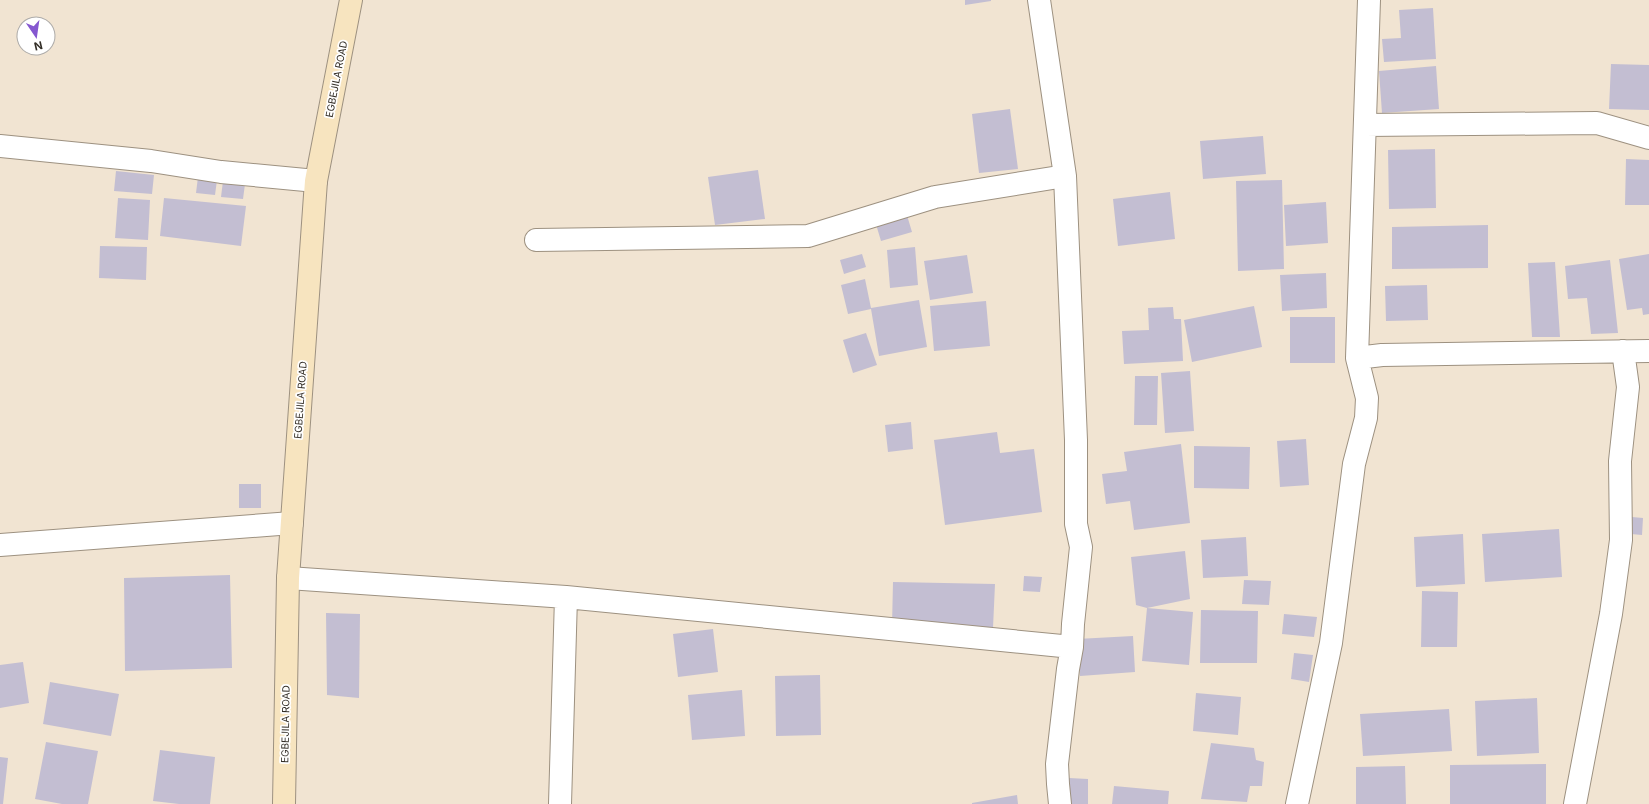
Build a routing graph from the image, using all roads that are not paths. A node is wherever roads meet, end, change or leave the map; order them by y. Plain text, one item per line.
1 (350, 0) edge
2 (1039, 0) edge
3 (1369, 0) edge
4 (1365, 125) junction
5 (1649, 138) edge
6 (0, 146) edge
7 (1065, 176) junction
8 (316, 181) junction
9 (536, 240) dead end
10 (1623, 351) junction
11 (1649, 351) edge
12 (1356, 358) junction
13 (292, 524) junction
14 (0, 545) edge
15 (288, 578) junction
16 (566, 596) junction
17 (1072, 647) junction
18 (284, 804) edge
19 (560, 804) edge
20 (1060, 804) edge
21 (1297, 804) edge
22 (1575, 804) edge

1 - 8 street, EGBEJILA ROAD
2 - 7 street
3 - 4 street
4 - 5 street
4 - 12 street
6 - 8 street
7 - 9 street
7 - 17 street
8 - 13 street, EGBEJILA ROAD
10 - 11 street
10 - 12 street
10 - 22 street
12 - 21 street
13 - 14 street
13 - 15 street, EGBEJILA ROAD
15 - 16 street
15 - 18 street, EGBEJILA ROAD
16 - 17 street
16 - 19 street
17 - 20 street

